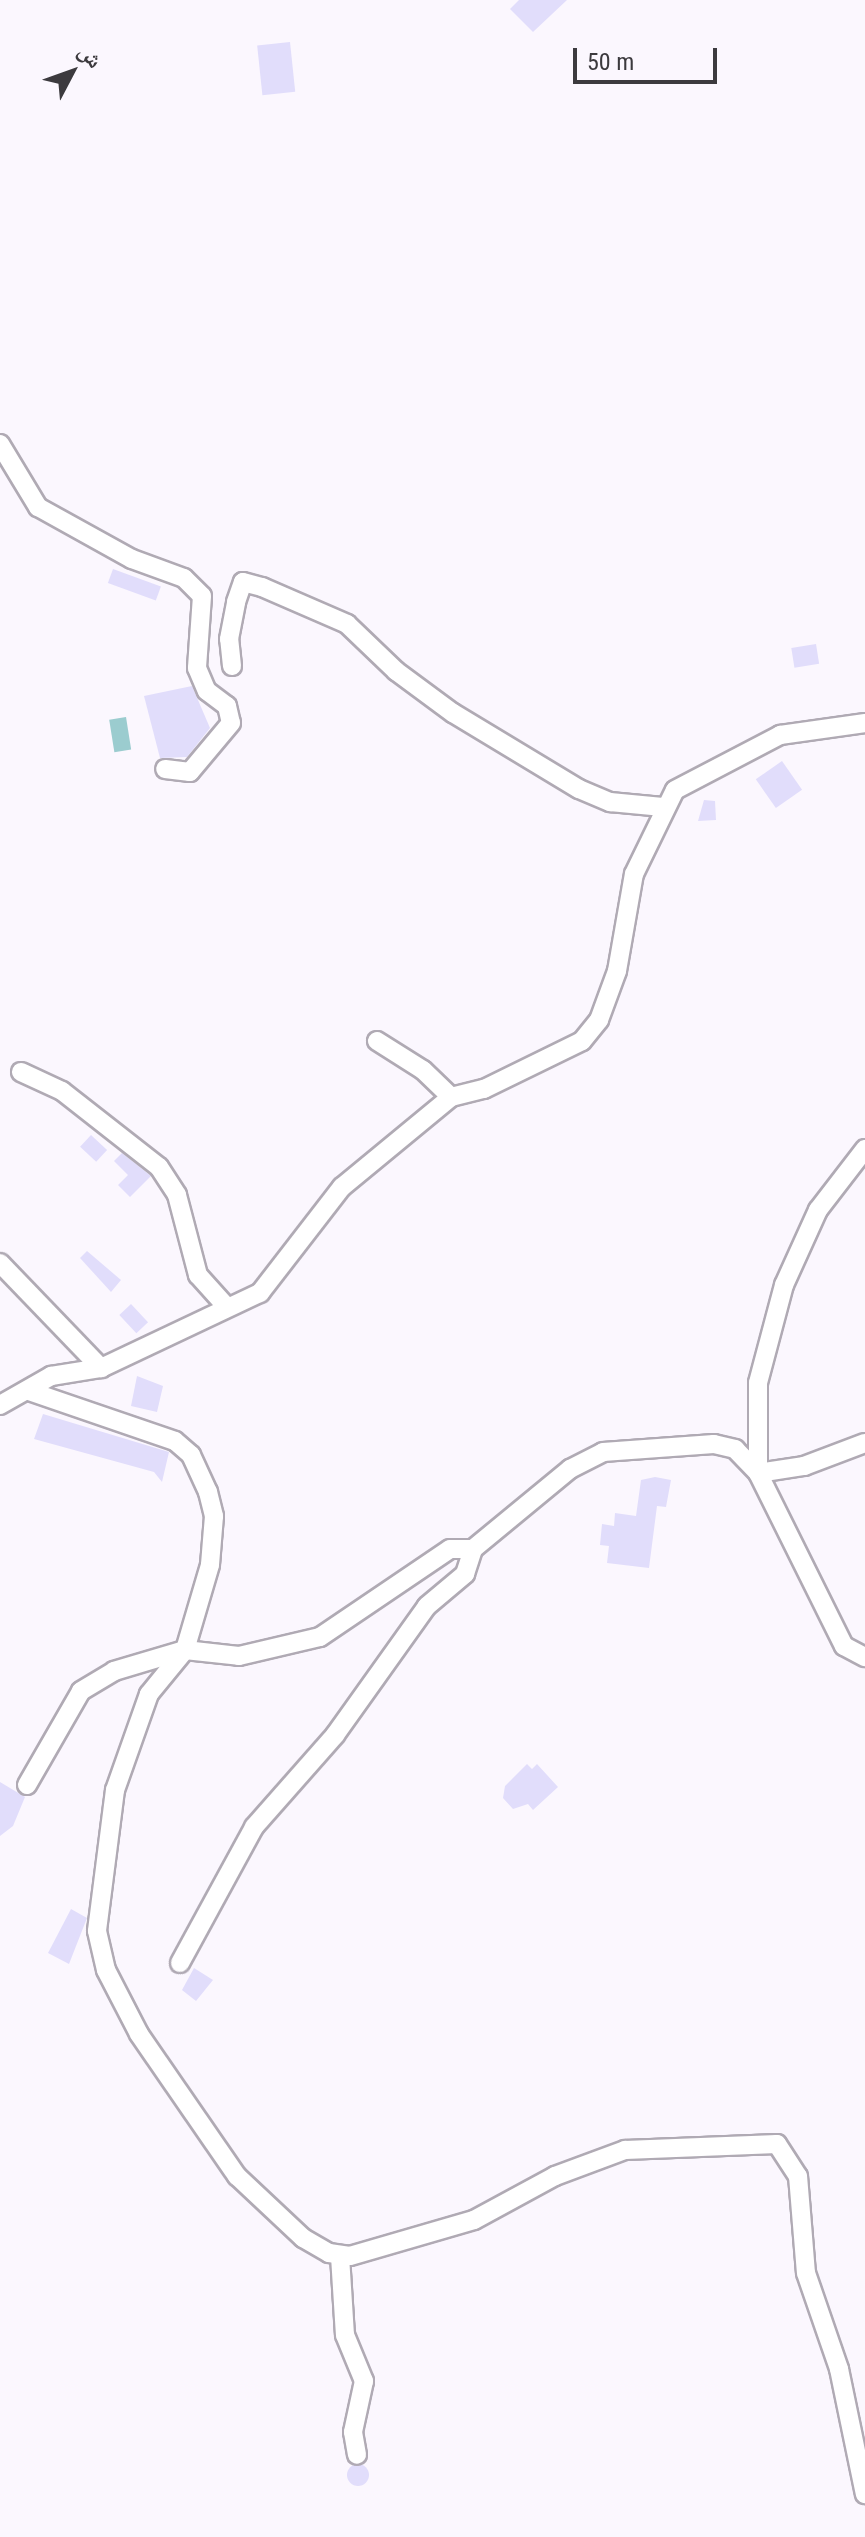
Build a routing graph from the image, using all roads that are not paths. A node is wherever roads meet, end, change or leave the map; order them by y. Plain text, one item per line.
1 (0, 444) edge
2 (232, 666) dead end
3 (865, 723) edge
4 (165, 769) dead end
5 (663, 807) junction
6 (377, 1041) dead end
7 (21, 1072) dead end
8 (451, 1097) junction
9 (865, 1149) edge
10 (0, 1263) edge
11 (225, 1305) junction
12 (101, 1368) junction
13 (29, 1391) junction
14 (0, 1405) edge
15 (865, 1443) edge
16 (758, 1473) junction
17 (473, 1549) junction
18 (185, 1650) junction
19 (865, 1657) edge
20 (27, 1785) dead end
21 (180, 1963) dead end
22 (340, 2256) junction
23 (357, 2455) dead end
24 (865, 2494) edge

1 - 4 street
2 - 5 street
3 - 5 street
5 - 8 street
6 - 8 street
7 - 11 street
8 - 11 street
9 - 16 street
10 - 12 street
11 - 12 street
12 - 13 street
13 - 14 street
13 - 18 street
15 - 16 street
16 - 17 street
16 - 19 street
17 - 18 street
17 - 21 street
18 - 20 street
18 - 22 street
22 - 23 street
22 - 24 street

